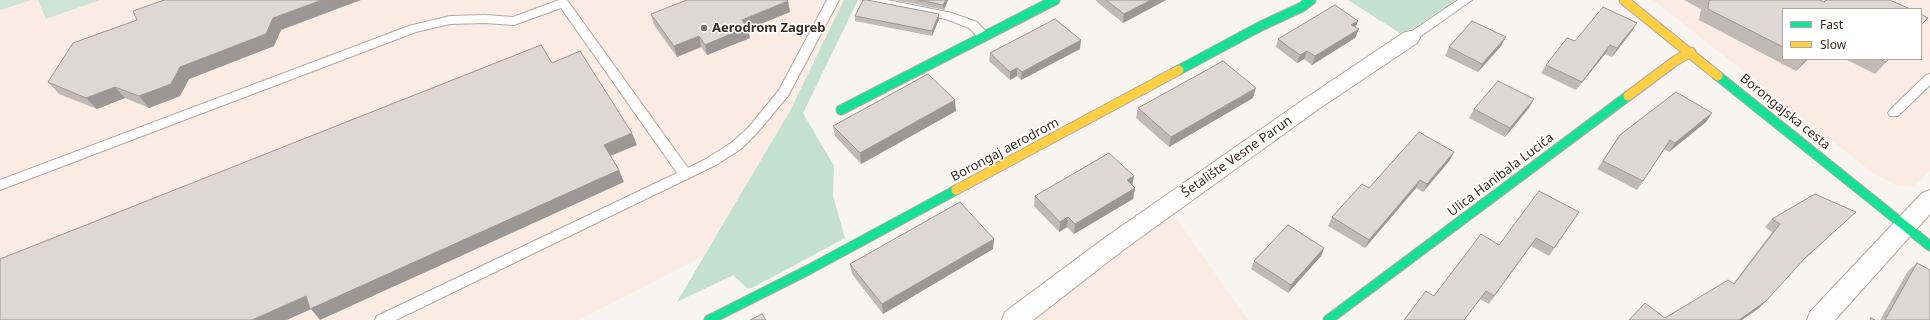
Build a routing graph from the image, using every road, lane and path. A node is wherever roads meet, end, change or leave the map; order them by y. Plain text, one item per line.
1 (833, 0) edge
2 (869, 0) edge
3 (1055, 0) edge
4 (1311, 0) edge
5 (1466, 0) edge
6 (1624, 0) edge
7 (567, 2) edge
8 (984, 36) junction
9 (1410, 38) joint
10 (1691, 52) junction
11 (1930, 78) edge
12 (840, 110) dead end
13 (1894, 113) dead end
14 (685, 174) junction
15 (0, 185) edge
16 (1930, 200) edge
17 (1906, 227) junction
18 (1930, 246) edge
19 (382, 320) edge
20 (709, 320) edge
21 (1014, 320) edge
22 (1328, 320) edge
23 (1819, 320) edge

1 - 14 lane
2 - 8 lane
3 - 8 street
4 - 20 street, Borongaj aerodrom
5 - 9 lane, Šetalište Vesne Parun
6 - 10 street, Borongajska cesta
7 - 14 lane
7 - 15 lane
8 - 12 street
9 - 21 street, Šetalište Vesne Parun
10 - 17 street, Borongajska cesta
10 - 22 street, Ulica Hanibala Lucića
11 - 13 lane
14 - 19 lane
16 - 17 street
17 - 18 street, Borongajska cesta
17 - 23 street

